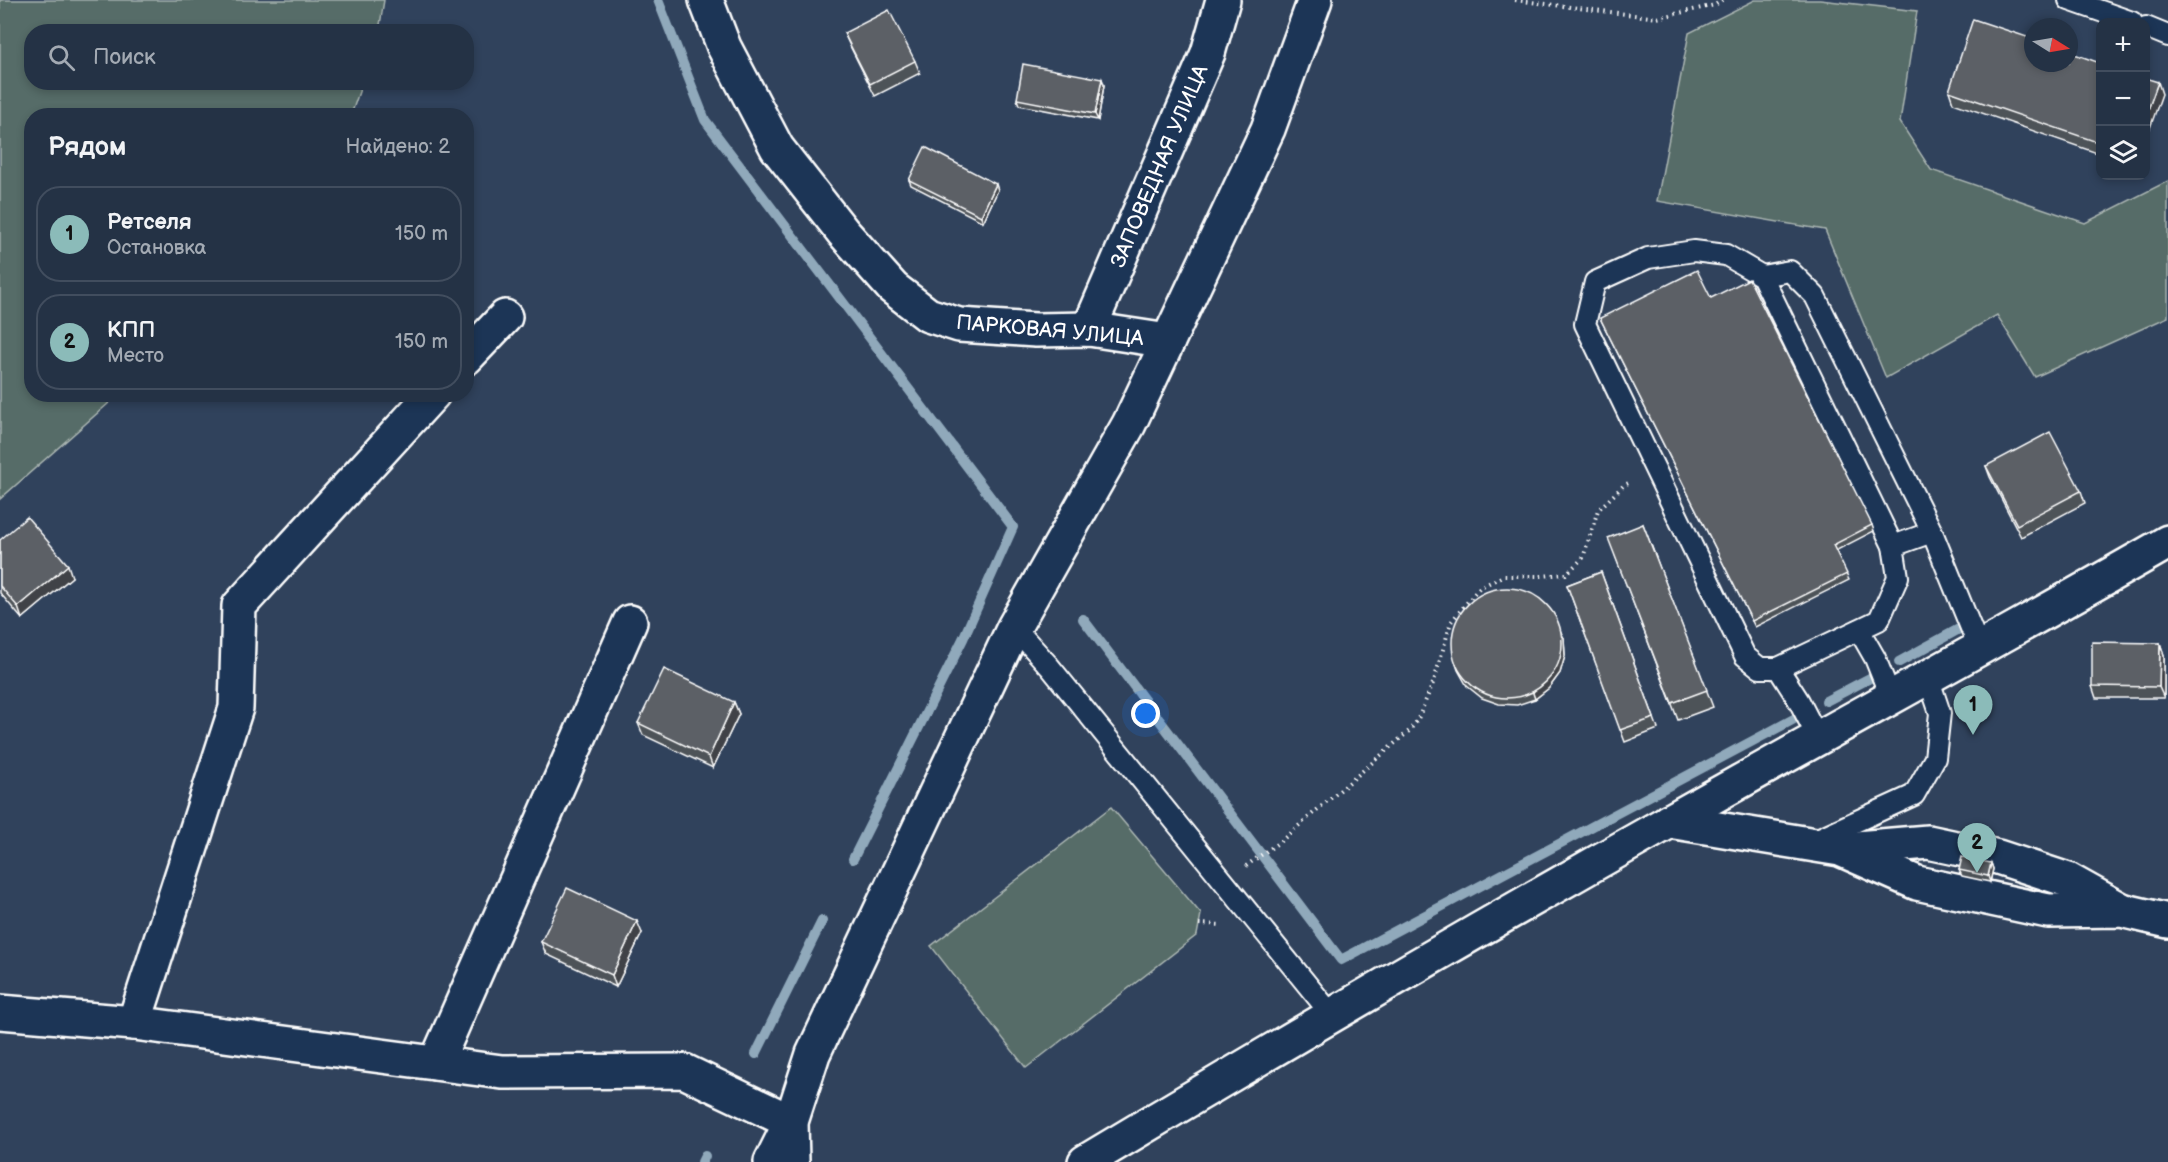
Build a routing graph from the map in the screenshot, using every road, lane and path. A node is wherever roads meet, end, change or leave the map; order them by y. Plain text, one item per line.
1 (706, 0) edge
2 (1223, 0) edge
3 (1315, 0) edge
4 (1515, 0) edge
5 (1722, 0) edge
6 (2069, 0) edge
7 (2121, 18) edge
8 (2150, 29) edge
9 (2168, 36) edge
10 (1762, 276) junction
11 (505, 317) dead end
12 (1089, 329) junction
13 (1168, 341) junction
14 (474, 350) edge
15 (426, 402) edge
16 (1657, 472) junction
17 (1932, 532) junction
18 (2168, 542) edge
19 (1893, 546) junction
20 (630, 622) dead end
21 (1014, 627) junction
22 (1859, 630) junction
23 (1980, 650) junction
24 (1778, 668) junction
25 (1928, 677) junction
26 (1890, 698) junction
27 (1818, 738) junction
28 (1669, 821) junction
29 (1824, 846) junction
30 (1249, 864) dead end
31 (2168, 921) edge
32 (0, 1012) edge
33 (1331, 1014) junction
34 (134, 1023) junction
35 (436, 1063) junction
36 (791, 1122) junction
37 (771, 1162) edge
38 (792, 1162) edge
39 (1085, 1162) edge

1 - 12 street, ПАРКОВАЯ УЛИЦА
2 - 12 street, ЗАПОВЕДНАЯ УЛИЦА
3 - 13 street
4 - 5 path
6 - 7 lane
8 - 9 lane
10 - 16 lane
10 - 17 lane
10 - 19 lane
11 - 14 street
12 - 13 street, ПАРКОВАЯ УЛИЦА
13 - 21 street
15 - 34 street
16 - 24 lane
16 - 30 path
17 - 19 lane
17 - 23 lane
18 - 23 street
19 - 22 lane
20 - 35 street
21 - 33 lane
21 - 36 street
22 - 24 lane
22 - 26 lane
23 - 25 street
24 - 27 lane
25 - 26 street
25 - 29 lane
26 - 27 street
27 - 28 street
28 - 29 street
28 - 33 street
29 - 31 street
32 - 34 street
33 - 39 street
34 - 35 street
35 - 36 street
36 - 37 street
36 - 38 street

